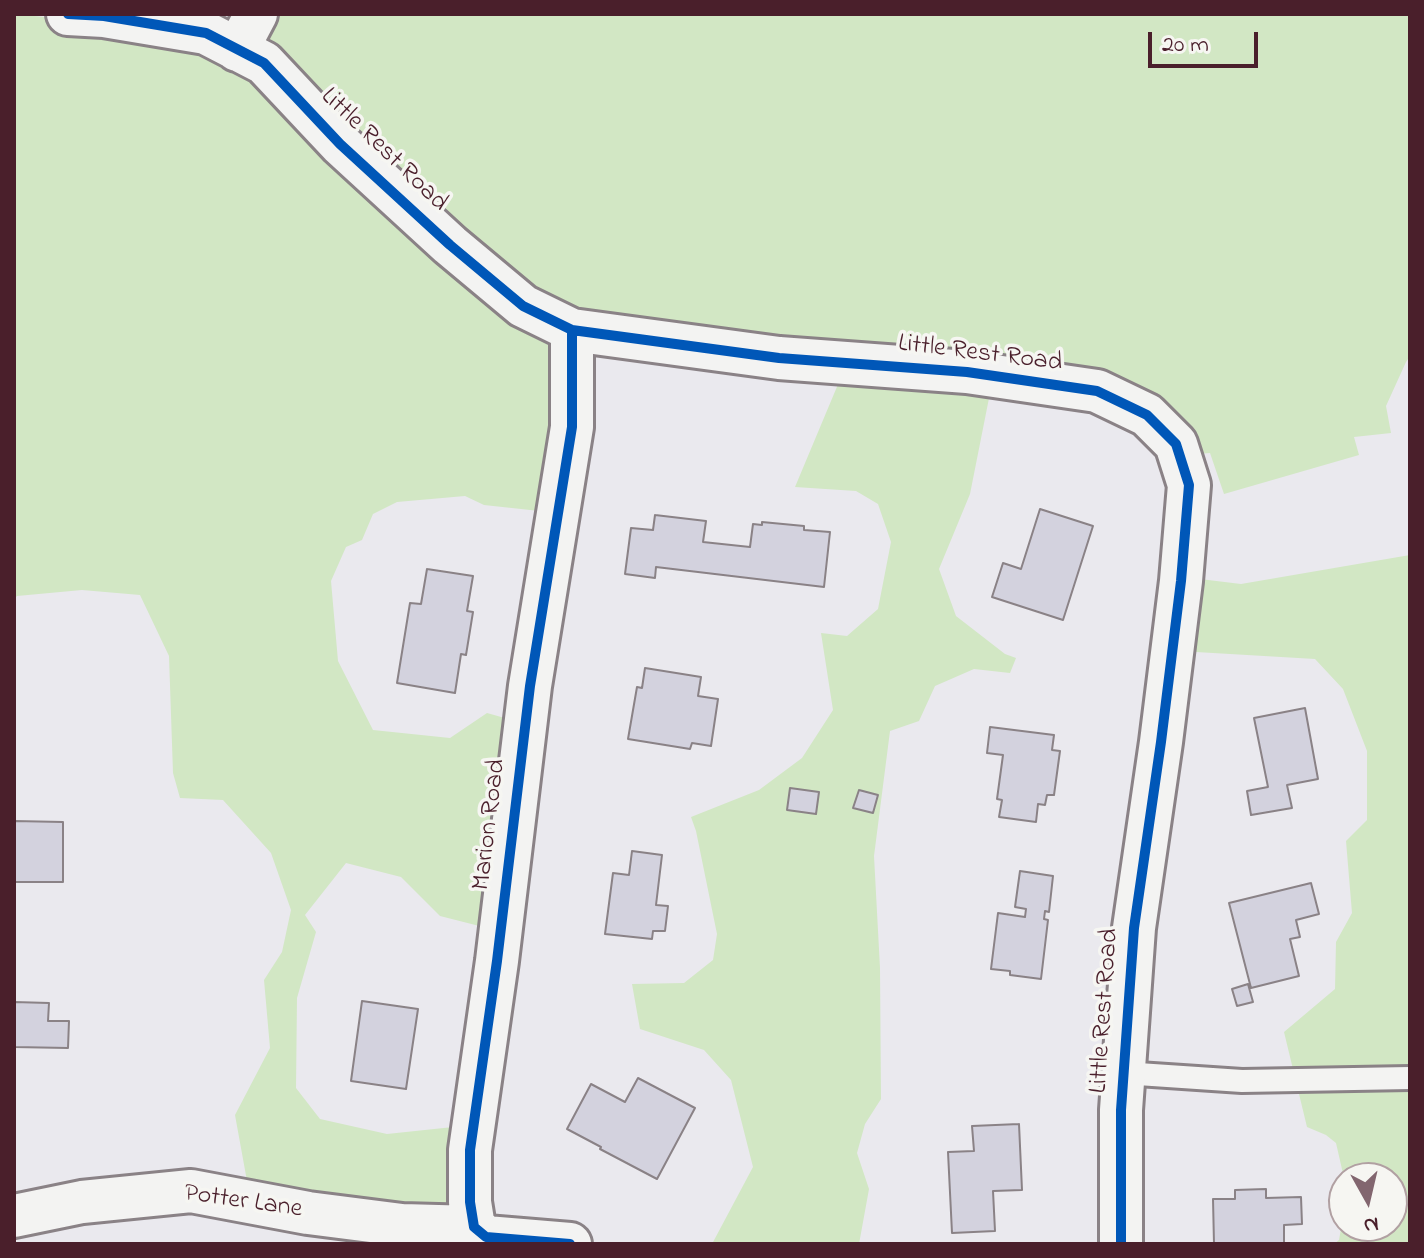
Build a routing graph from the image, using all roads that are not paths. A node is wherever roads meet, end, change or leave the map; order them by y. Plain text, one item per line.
1 (68, 14) edge
2 (247, 32) edge
3 (572, 330) junction
4 (1123, 1073) junction
5 (1410, 1078) edge
6 (14, 1216) edge
7 (474, 1227) junction
8 (570, 1244) edge
9 (1121, 1244) edge

1 - 2 street, Little Rest Road
2 - 3 street, Little Rest Road
3 - 4 street, Little Rest Road
3 - 7 street, Marion Road
4 - 5 lane
4 - 9 street, Little Rest Road
6 - 7 street, Potter Lane
7 - 8 street

